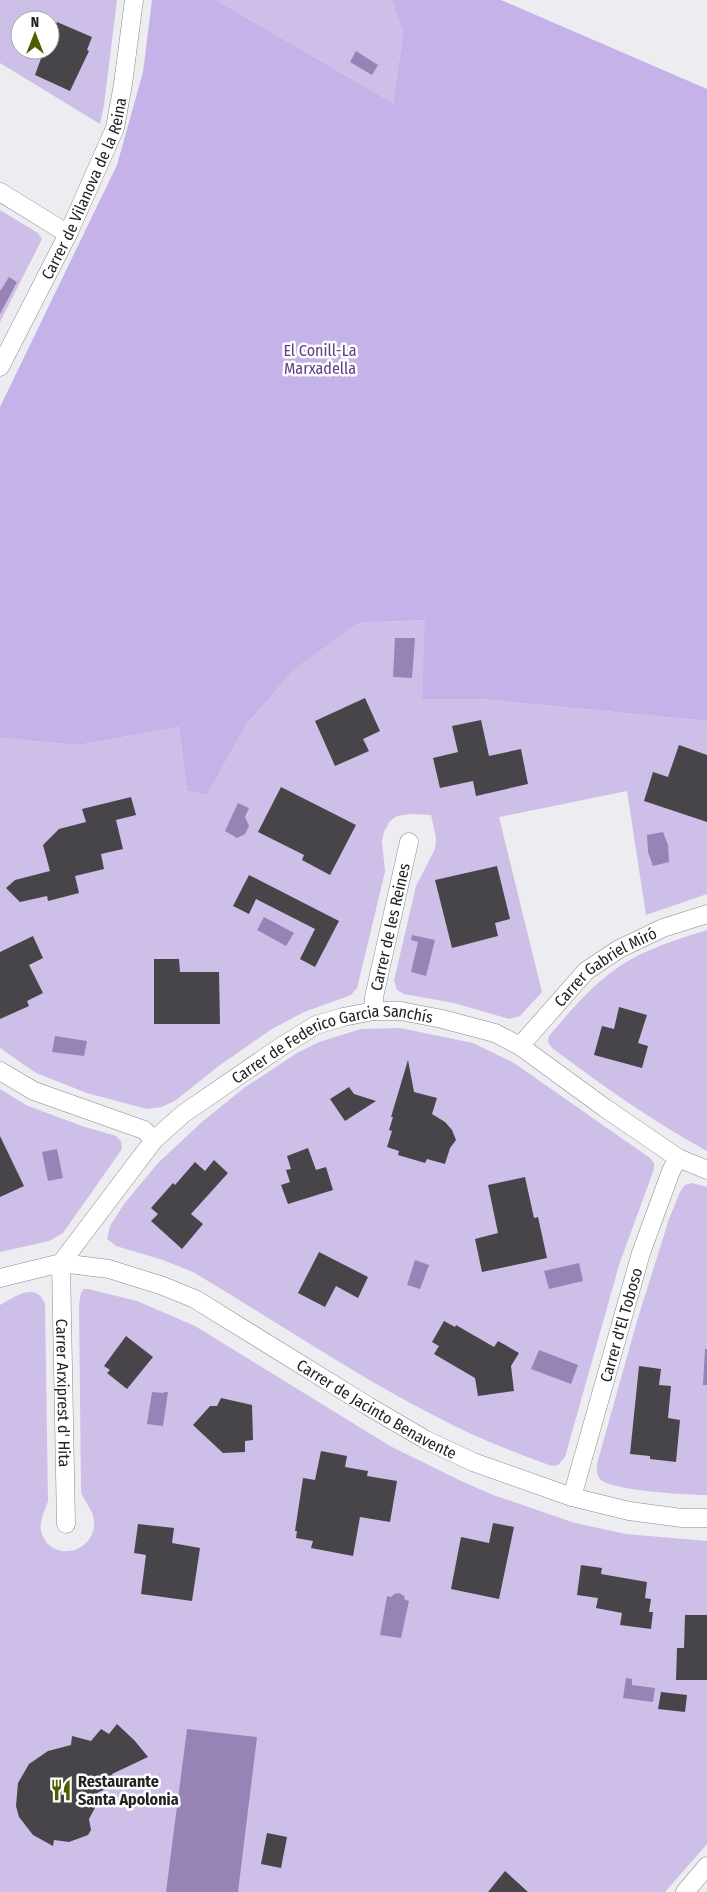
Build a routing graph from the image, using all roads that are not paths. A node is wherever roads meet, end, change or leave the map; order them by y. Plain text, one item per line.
1 (134, 0) edge
2 (0, 192) edge
3 (68, 234) junction
4 (0, 367) edge
5 (409, 842) dead end
6 (707, 914) edge
7 (374, 1011) junction
8 (520, 1046) junction
9 (0, 1071) edge
10 (154, 1140) junction
11 (678, 1158) junction
12 (707, 1170) edge
13 (61, 1263) junction
14 (0, 1278) edge
15 (572, 1497) junction
16 (707, 1518) edge
17 (66, 1524) dead end
18 (707, 1866) edge
19 (685, 1892) edge

1 - 3 street, Carrer de Vilanova de la Reina
2 - 3 street
3 - 4 street, Carrer de Vilanova de la Reina
5 - 7 street, Carrer de les Reines
6 - 8 street, Carrer Gabriel Miró
7 - 8 street, Carrer de Federico Garcia Sanchís
7 - 10 street, Carrer de Federico Garcia Sanchís
8 - 11 street, Carrer de Federico Garcia Sanchís
9 - 10 street
10 - 13 street, Carrer de Federico Garcia Sanchís
11 - 12 street, Carrer de Federico Garcia Sanchís
11 - 15 street, Carrer d'El Toboso
13 - 14 street
13 - 15 street, Carrer de Jacinto Benavente
13 - 17 street, Carrer Arxiprest d' Hita
15 - 16 street, Carrer de Jacinto Benavente
18 - 19 street

